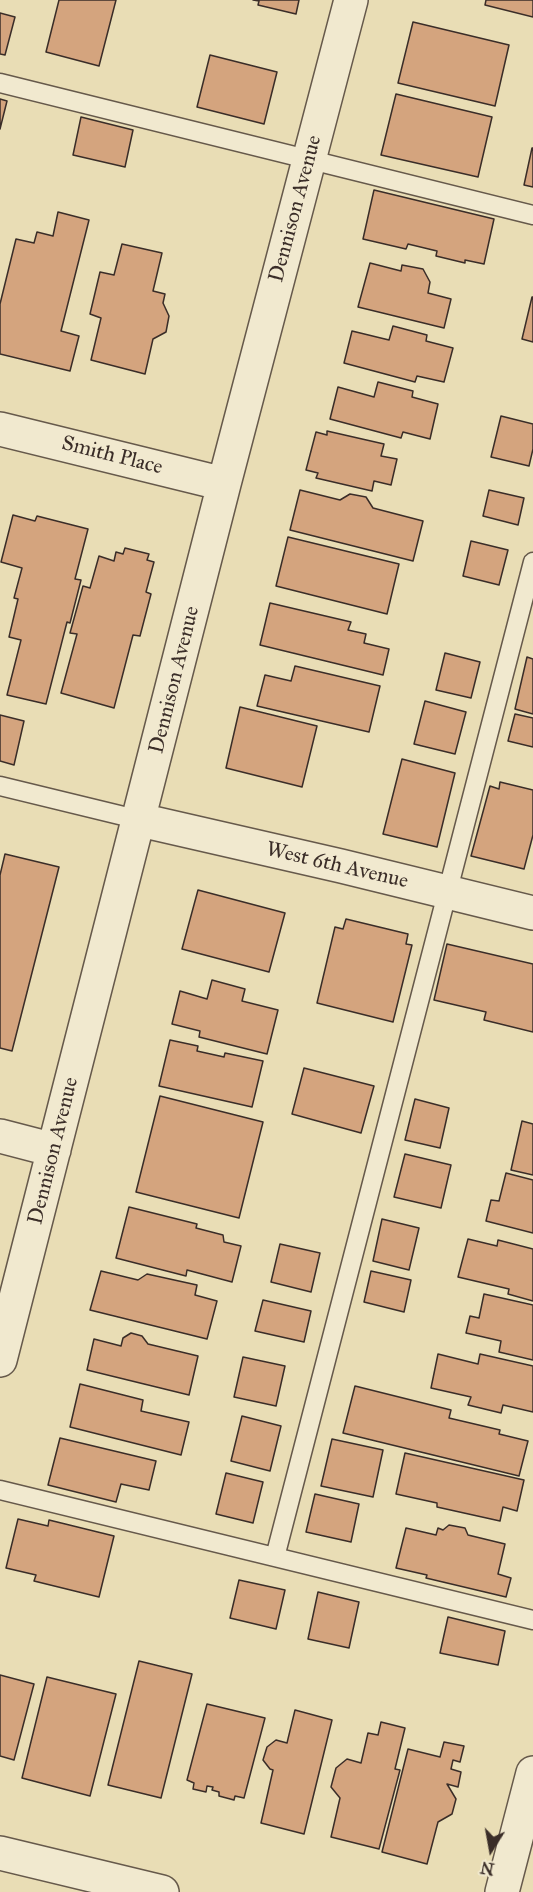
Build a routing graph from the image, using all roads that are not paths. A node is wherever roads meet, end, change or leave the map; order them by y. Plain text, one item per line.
1 (351, 0) edge
2 (0, 83) edge
3 (309, 160) junction
4 (533, 214) edge
5 (0, 429) edge
6 (224, 484) junction
7 (533, 562) edge
8 (0, 786) edge
9 (140, 820) junction
10 (447, 893) junction
11 (533, 914) edge
12 (0, 1137) edge
13 (54, 1150) junction
14 (0, 1360) edge
15 (0, 1490) edge
16 (275, 1557) junction
17 (533, 1620) edge
18 (533, 1773) edge
19 (0, 1853) edge
20 (105, 1885) edge
21 (162, 1892) edge
22 (502, 1892) edge

1 - 3 street, Dennison Avenue
2 - 3 lane
3 - 4 lane
3 - 6 street, Dennison Avenue
5 - 6 street, Smith Place
6 - 9 street, Dennison Avenue
7 - 10 lane
8 - 9 lane
9 - 10 street, West 6th Avenue
9 - 13 street, Dennison Avenue
10 - 11 street, West 6th Avenue
10 - 16 lane
12 - 13 street
13 - 14 street, Dennison Avenue
15 - 16 lane
16 - 17 lane
18 - 22 street
19 - 20 street
20 - 21 street

